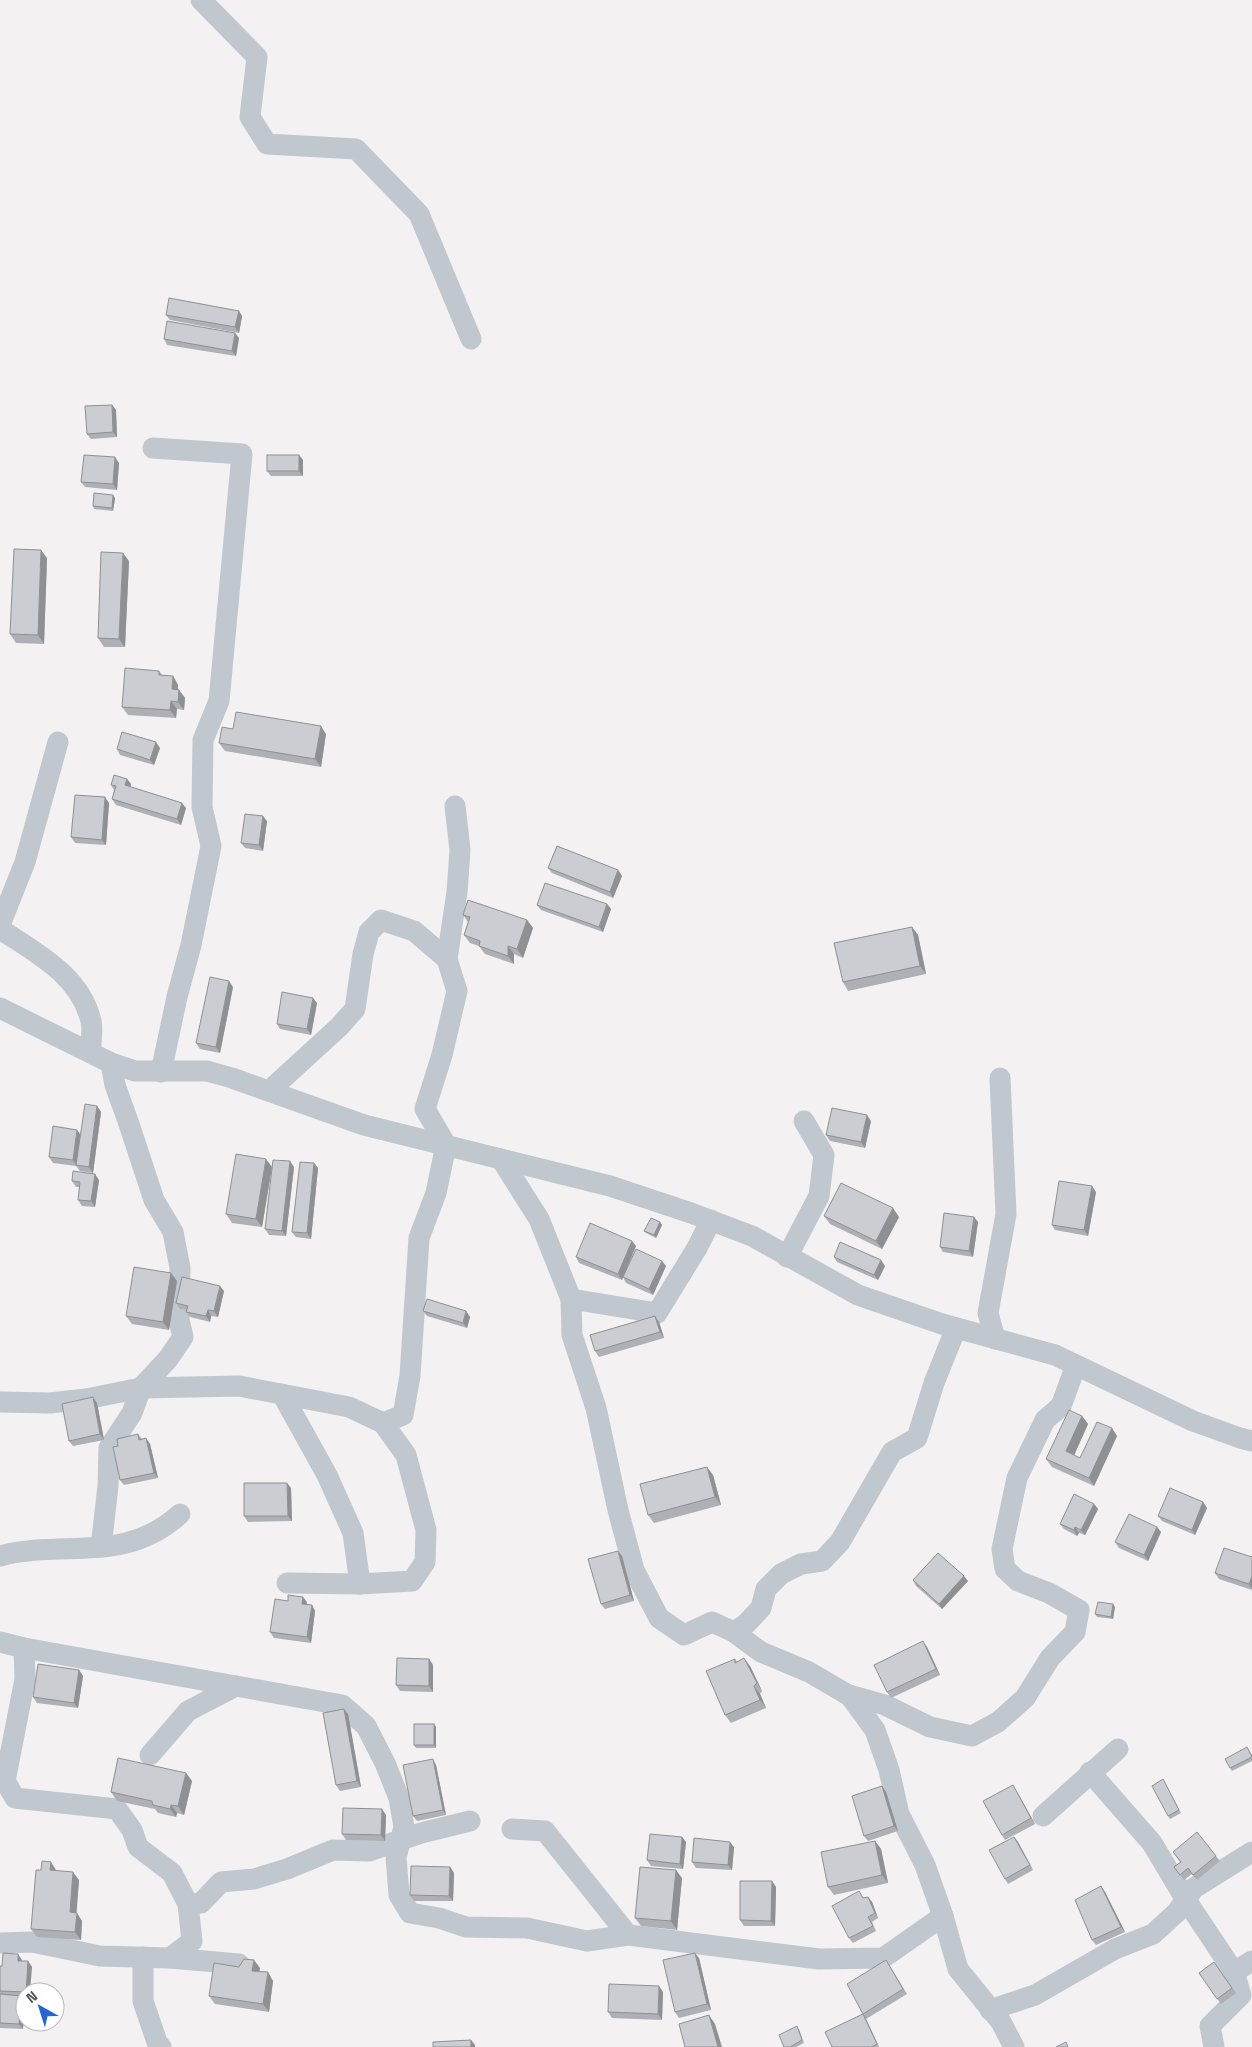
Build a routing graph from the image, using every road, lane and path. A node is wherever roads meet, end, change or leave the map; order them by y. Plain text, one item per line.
1 (201, 0) edge
2 (471, 339) dead end
3 (153, 448) dead end
4 (58, 742) dead end
5 (455, 806) dead end
6 (0, 927) edge
7 (447, 959) junction
8 (0, 1008) edge
9 (90, 1052) junction
10 (111, 1063) junction
11 (161, 1072) junction
12 (1000, 1078) dead end
13 (269, 1091) junction
14 (804, 1121) dead end
15 (446, 1145) junction
16 (502, 1159) junction
17 (711, 1220) junction
18 (787, 1257) junction
19 (571, 1298) junction
20 (956, 1328) junction
21 (995, 1339) junction
22 (1076, 1365) junction
23 (141, 1388) junction
24 (282, 1394) junction
25 (0, 1402) edge
26 (383, 1423) junction
27 (1252, 1441) edge
28 (180, 1514) dead end
29 (101, 1547) junction
30 (0, 1556) edge
31 (286, 1583) dead end
32 (360, 1584) junction
33 (734, 1632) junction
34 (0, 1642) edge
35 (24, 1648) junction
36 (236, 1686) junction
37 (846, 1694) junction
38 (1118, 1749) dead end
39 (150, 1755) dead end
40 (1090, 1772) junction
41 (1043, 1816) dead end
42 (470, 1821) dead end
43 (512, 1829) dead end
44 (400, 1840) junction
45 (1252, 1852) edge
46 (1186, 1900) junction
47 (188, 1904) junction
48 (943, 1916) junction
49 (628, 1935) junction
50 (0, 1943) edge
51 (143, 1957) junction
52 (170, 1958) junction
53 (1252, 1960) edge
54 (239, 1964) edge
55 (1234, 1972) junction
56 (990, 2010) junction
57 (161, 2047) edge
58 (1014, 2047) edge
59 (1214, 2047) edge

1 - 2 street
3 - 11 street
4 - 6 street
5 - 7 street
6 - 9 street
7 - 13 street
7 - 15 street
8 - 9 street
9 - 10 street
10 - 11 street
10 - 23 street
11 - 13 street
12 - 21 street
13 - 15 street
14 - 18 street
15 - 16 street
15 - 26 street
16 - 17 street
16 - 19 street
17 - 18 street
17 - 19 street
18 - 20 street
19 - 33 street
20 - 21 street
20 - 33 street
21 - 22 street
22 - 27 street
22 - 37 street
23 - 24 street
23 - 25 street
23 - 29 street
24 - 26 street
24 - 32 street
26 - 32 street
28 - 29 street
29 - 30 street
31 - 32 street
33 - 37 street
34 - 35 street
35 - 36 street
35 - 47 street
36 - 39 street
36 - 44 street
37 - 48 street
38 - 40 street
40 - 41 street
40 - 46 street
42 - 44 street
43 - 49 street
44 - 47 street
44 - 49 street
45 - 46 street
46 - 55 street
46 - 56 street
47 - 52 street
48 - 49 street
48 - 56 street
50 - 51 street
51 - 52 street
51 - 57 street
52 - 54 street
53 - 55 street
55 - 59 street
56 - 58 street

